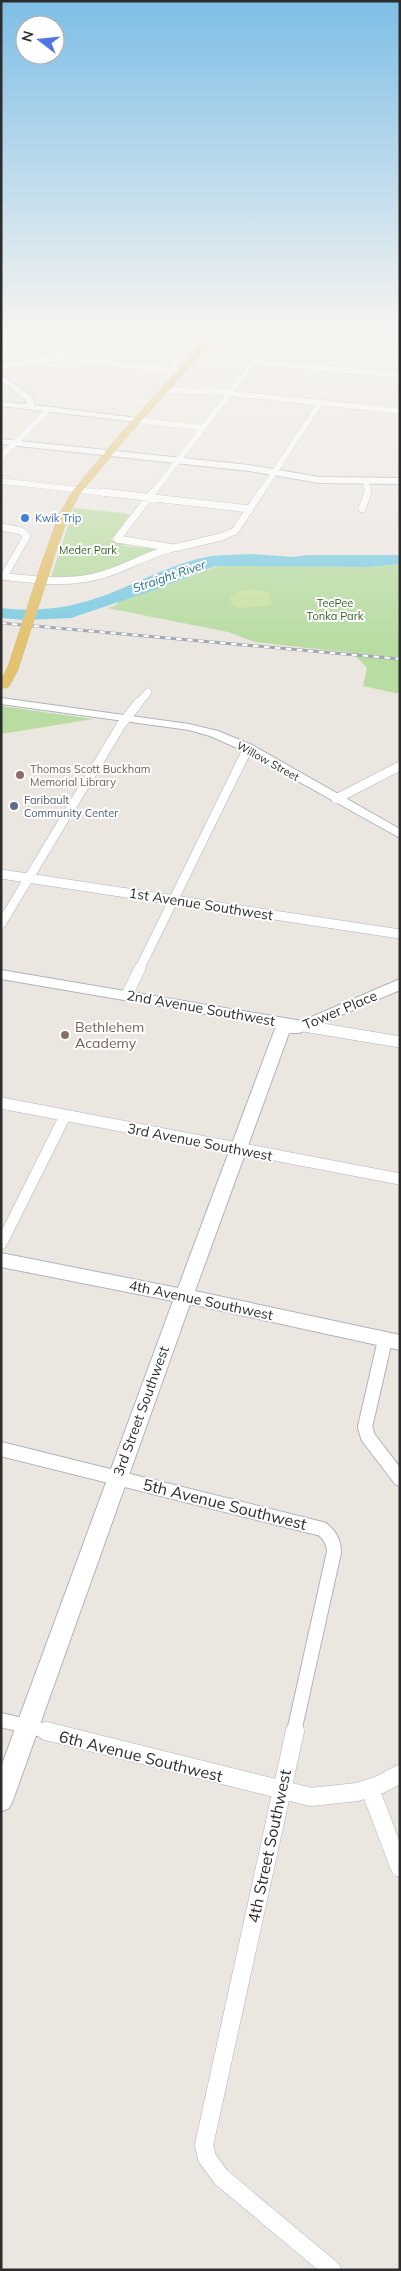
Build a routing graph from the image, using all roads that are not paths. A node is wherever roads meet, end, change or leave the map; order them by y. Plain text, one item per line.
1 (26, 433) edge
2 (126, 433) edge
3 (199, 433) edge
4 (300, 433) edge
5 (1, 441) edge
6 (16, 443) junction
7 (109, 453) junction
8 (1, 457) edge
9 (177, 460) junction
10 (274, 472) junction
11 (1, 481) edge
12 (400, 481) edge
13 (366, 482) junction
14 (79, 490) junction
15 (148, 498) junction
16 (250, 509) junction
17 (362, 509) dead end
18 (1, 527) edge
19 (174, 548) junction
20 (3, 576) edge
21 (3, 686) edge
22 (148, 692) dead end
23 (1, 701) edge
24 (126, 719) junction
25 (248, 748) junction
26 (400, 766) edge
27 (336, 799) junction
28 (400, 834) edge
29 (1, 874) edge
30 (30, 879) junction
31 (174, 899) junction
32 (1, 924) edge
33 (400, 934) edge
34 (1, 974) edge
35 (400, 984) edge
36 (127, 995) junction
37 (289, 1028) junction
38 (400, 1042) edge
39 (1, 1103) edge
40 (65, 1116) junction
41 (238, 1149) junction
42 (400, 1179) edge
43 (1, 1244) edge
44 (1, 1260) edge
45 (184, 1296) junction
46 (392, 1342) edge
47 (1, 1449) edge
48 (116, 1477) junction
49 (400, 1480) edge
50 (330, 1535) joint
51 (1, 1720) edge
52 (27, 1727) junction
53 (400, 1774) edge
54 (370, 1789) junction
55 (281, 1791) junction
56 (1, 1800) edge
57 (400, 1868) edge
58 (332, 2270) edge

1 - 6 street
2 - 7 main road
3 - 9 street
4 - 10 street
5 - 6 street
6 - 7 street
6 - 8 street
7 - 9 street
7 - 14 main road
9 - 10 street
9 - 15 street
10 - 13 street
10 - 16 street
11 - 14 street
12 - 13 street
13 - 17 street
14 - 15 street
14 - 21 main road, bridge
15 - 16 street
15 - 19 street
16 - 19 street
18 - 20 street
19 - 20 street
22 - 24 street
23 - 24 street
24 - 25 street, Willow Street
24 - 30 street
25 - 27 street, Willow Street
25 - 31 street
26 - 27 street
27 - 28 street, Willow Street
29 - 30 street, 1st Avenue Southwest
30 - 31 street, 1st Avenue Southwest
30 - 32 street
31 - 33 street, 1st Avenue Southwest
31 - 36 street
34 - 36 street, 2nd Avenue Southwest
35 - 37 street, Tower Place
36 - 37 street, 2nd Avenue Southwest
37 - 38 street, 2nd Avenue Southwest
37 - 41 street, 3rd Street Southwest
39 - 40 street, 3rd Avenue Southwest
40 - 41 street, 3rd Avenue Southwest
40 - 43 street
41 - 42 street, 3rd Avenue Southwest
41 - 45 street, 3rd Street Southwest
44 - 45 street, 4th Avenue Southwest
45 - 46 street, 4th Avenue Southwest
45 - 48 street, 3rd Street Southwest
46 - 49 street
47 - 48 street, 5th Avenue Southwest
48 - 50 street, 5th Avenue Southwest
48 - 52 street, 3rd Street Southwest
50 - 55 street, 4th Street Southwest
51 - 52 street, 6th Avenue Southwest
52 - 55 street, 6th Avenue Southwest
52 - 56 street, 3rd Street Southwest
53 - 54 street, 6th Avenue Southwest
54 - 55 street, 6th Avenue Southwest
54 - 57 street
55 - 58 street, 4th Street Southwest

